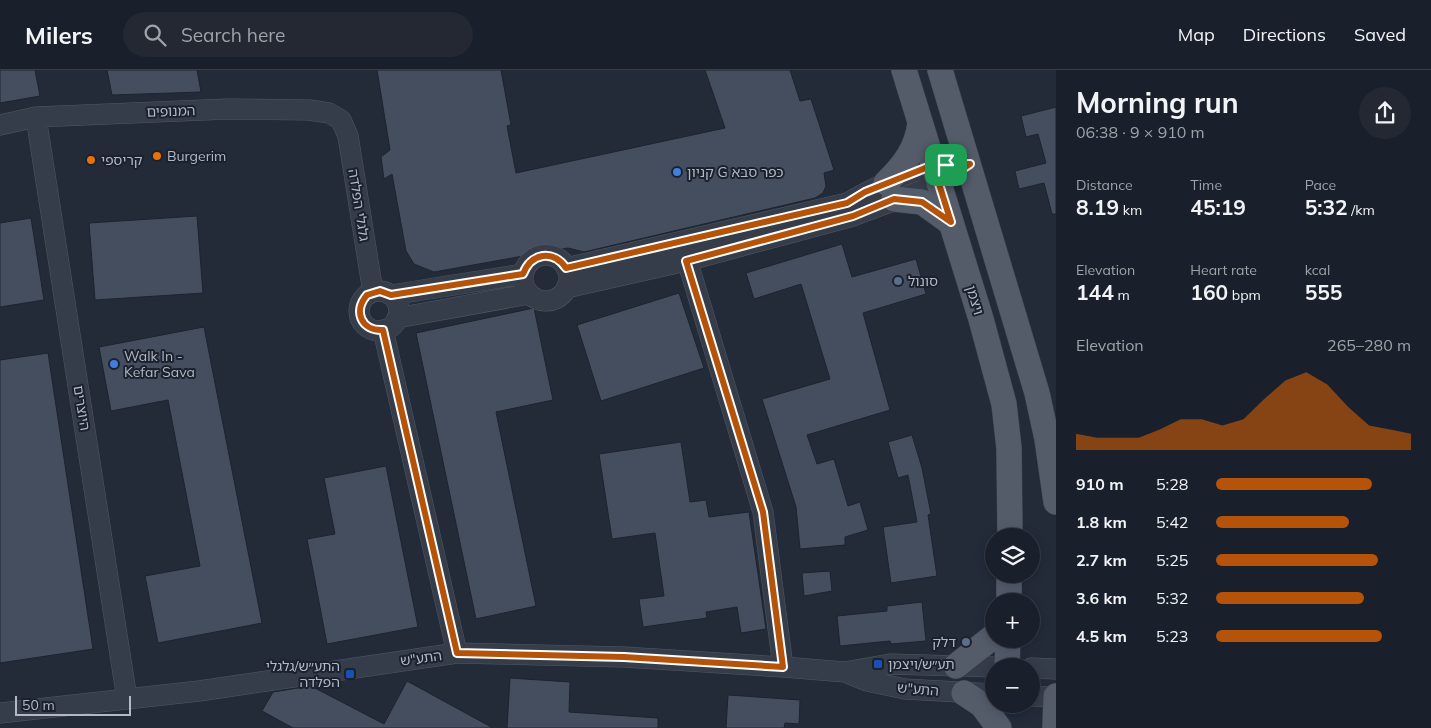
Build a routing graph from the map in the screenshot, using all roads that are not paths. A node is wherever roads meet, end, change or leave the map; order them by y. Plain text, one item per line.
1 (904, 70) edge
2 (940, 70) edge
3 (36, 117) junction
4 (341, 120) joint
5 (920, 123) junction
6 (0, 125) edge
7 (970, 164) junction
8 (936, 175) junction
9 (882, 192) junction
10 (853, 216) junction
11 (951, 222) junction
12 (684, 252) junction
13 (566, 268) junction
14 (523, 274) junction
15 (566, 288) junction
16 (382, 294) junction
17 (529, 294) junction
18 (390, 324) junction
19 (1056, 502) edge
20 (1010, 528) edge
21 (985, 643) edge
22 (457, 653) junction
23 (956, 666) junction
24 (783, 667) junction
25 (985, 667) edge
26 (1040, 669) edge
27 (1056, 670) edge
28 (845, 672) junction
29 (964, 693) junction
30 (985, 694) edge
31 (1040, 696) edge
32 (1056, 697) edge
33 (127, 699) junction
34 (0, 713) edge
35 (1007, 713) edge
36 (999, 728) edge
37 (1006, 728) edge
38 (1055, 728) edge

1 - 5 main road, ויצמן
2 - 7 main road
3 - 4 street, המנופים
3 - 6 street, המנופים
3 - 33 street, היוצרים
4 - 16 street, גלגלי הפלדה
5 - 8 main road, ויצמן
5 - 9 main road
7 - 8 street
7 - 19 main road
8 - 9 street
8 - 11 main road, ויצמן
9 - 10 street
9 - 10 street
9 - 11 main road
9 - 12 street
10 - 12 street
11 - 20 main road, ויצמן
12 - 13 street
12 - 15 street
12 - 24 street
13 - 14 street
13 - 15 street
14 - 16 street
14 - 17 street
15 - 17 street
16 - 18 street
16 - 18 street
17 - 18 street
18 - 22 street
21 - 23 main road
22 - 24 street, התע"ש
22 - 33 street, התע"ש
23 - 25 street, התע"ש
23 - 28 street, התע"ש
24 - 28 street, התע"ש
26 - 27 street
28 - 29 street, התע"ש
29 - 30 street, התע"ש
29 - 36 main road
31 - 32 street
32 - 38 main road
33 - 34 street, התע"ש
35 - 37 main road

